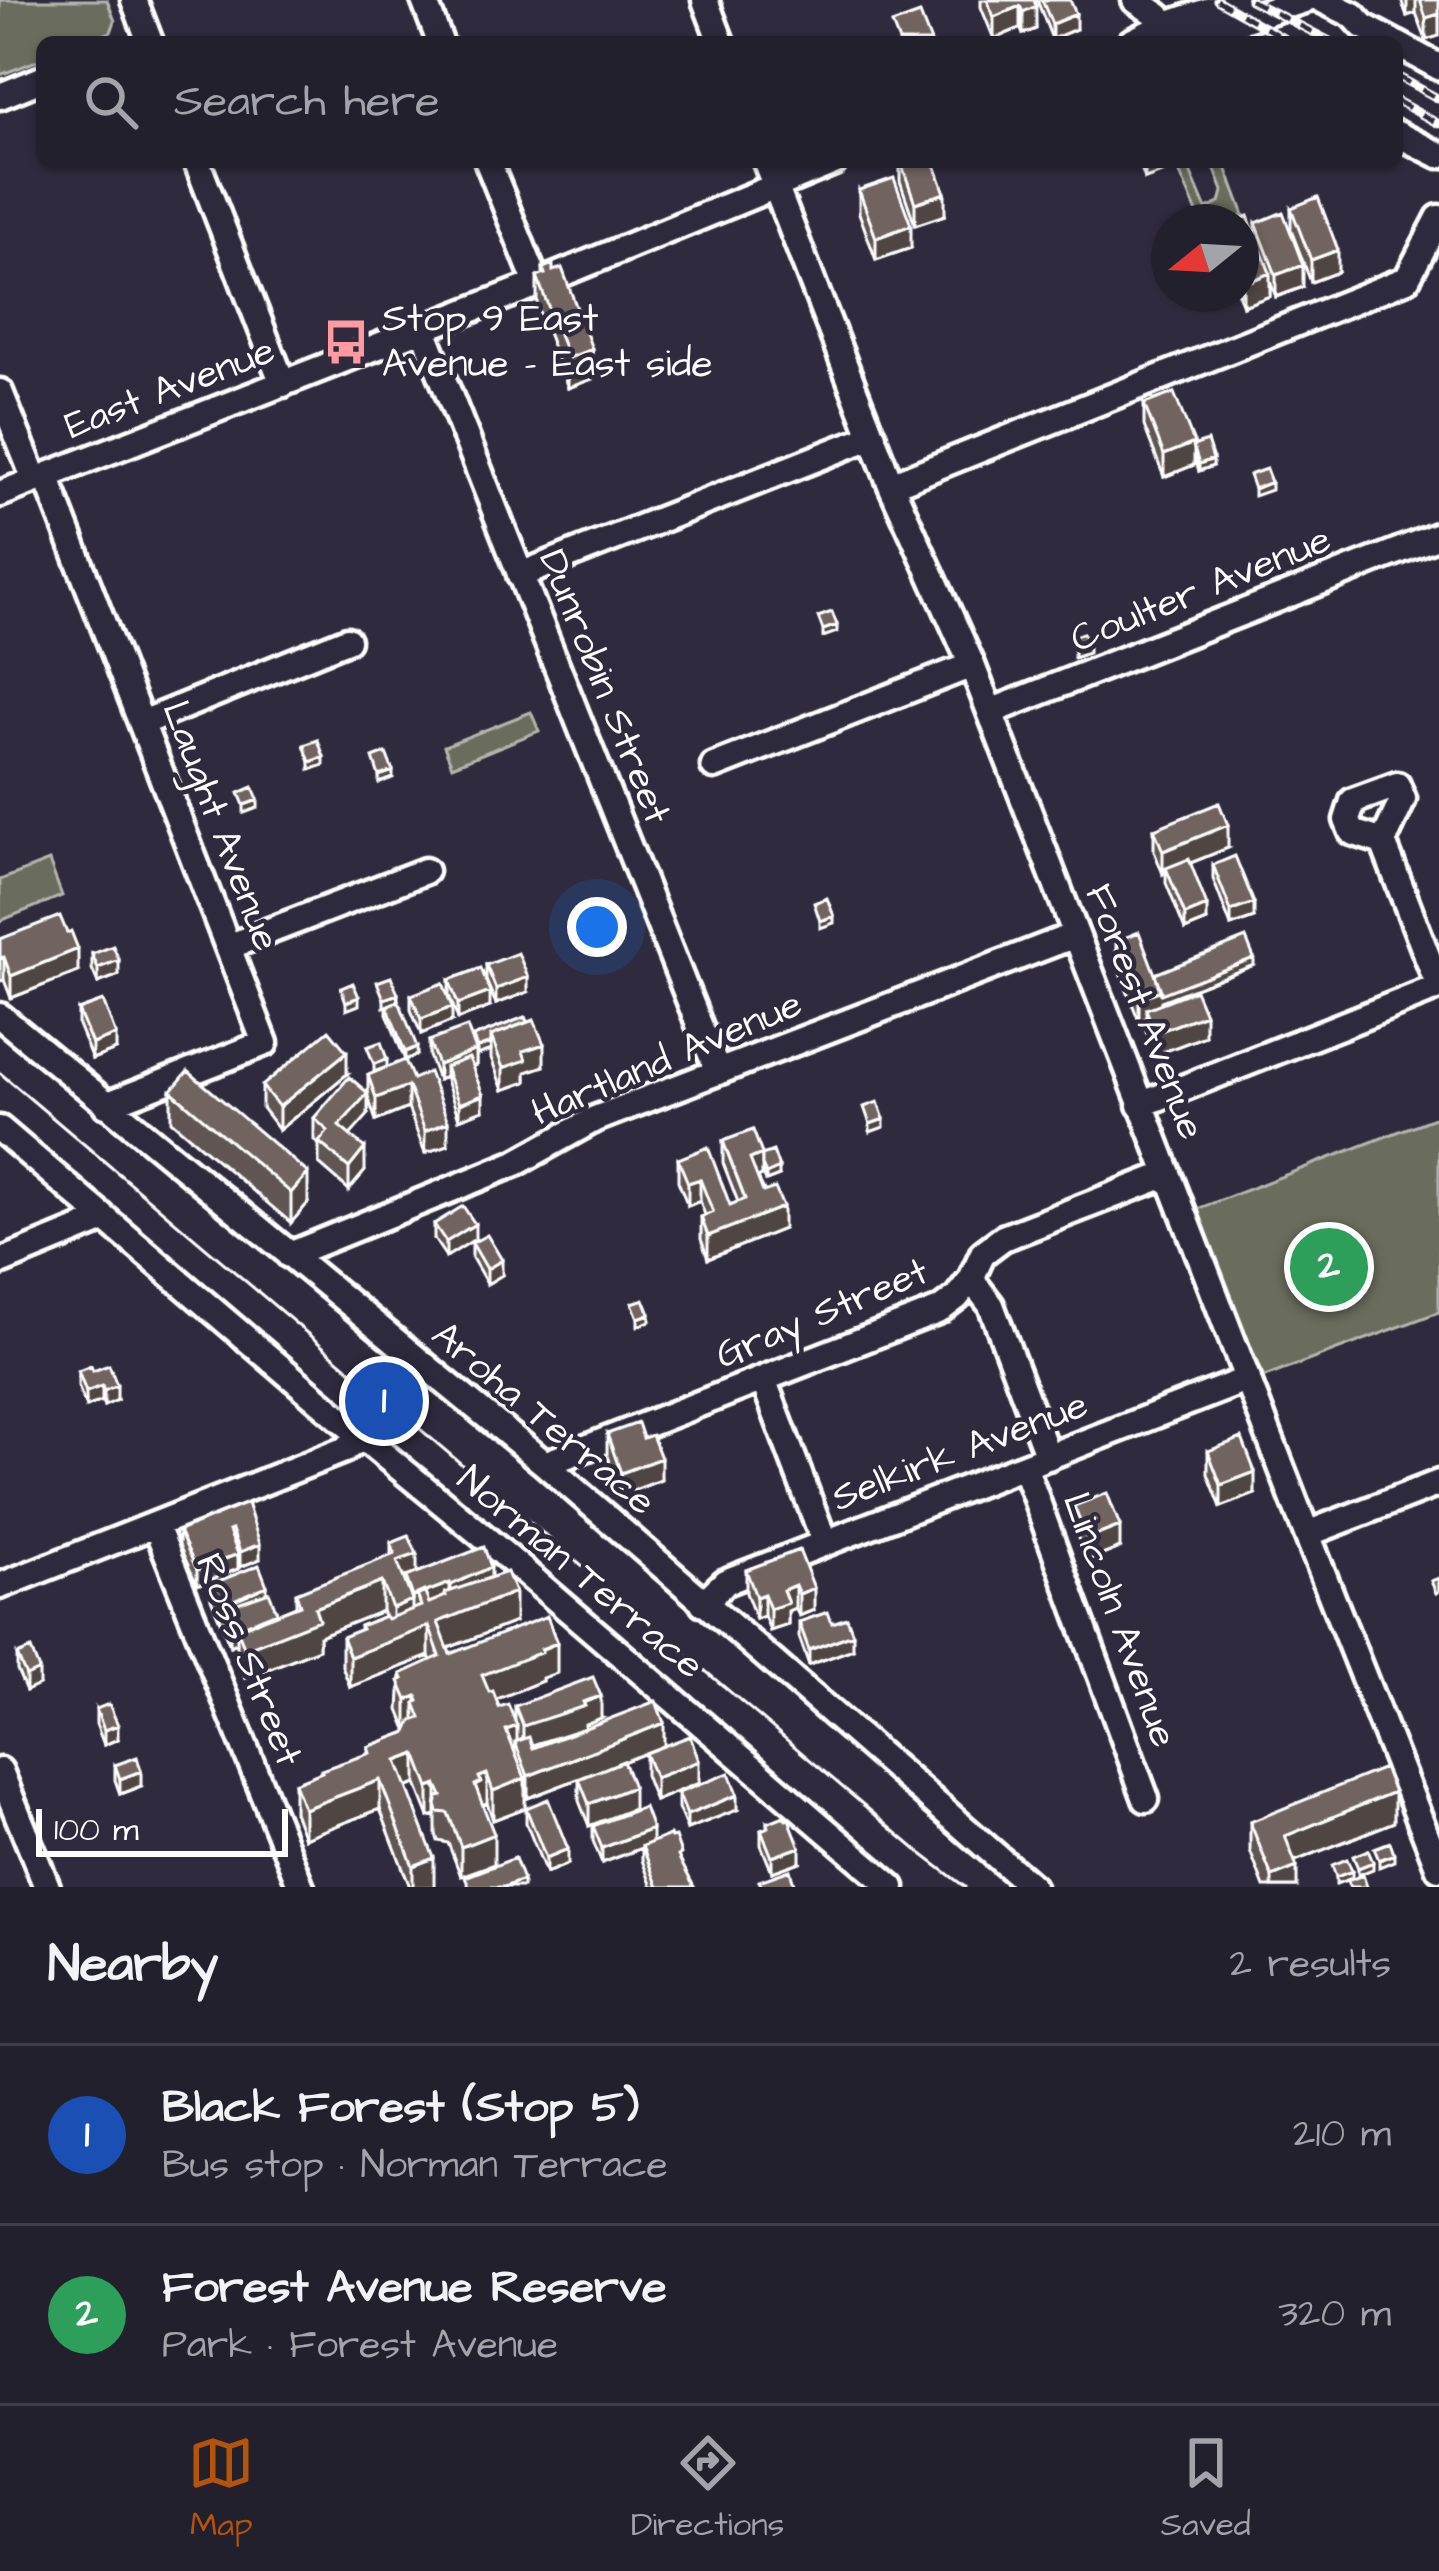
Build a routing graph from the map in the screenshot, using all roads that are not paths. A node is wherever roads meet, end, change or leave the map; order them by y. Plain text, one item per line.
1 (134, 0) edge
2 (424, 0) edge
3 (705, 0) edge
4 (1135, 0) edge
5 (1304, 0) edge
6 (1322, 0) edge
7 (1351, 7) edge
8 (1242, 21) edge
9 (145, 36) edge
10 (438, 36) edge
11 (719, 36) edge
12 (1150, 36) edge
13 (1211, 36) edge
14 (1382, 36) edge
15 (1403, 47) edge
16 (1439, 67) edge
17 (36, 81) edge
18 (0, 95) edge
19 (1403, 137) edge
20 (1439, 155) edge
21 (199, 168) edge
22 (490, 168) edge
23 (802, 168) edge
24 (771, 174) edge
25 (1439, 218) edge
26 (537, 284) junction
27 (423, 329) junction
28 (283, 384) junction
29 (0, 392) edge
30 (873, 436) junction
31 (40, 478) junction
32 (891, 485) junction
33 (0, 494) edge
34 (1439, 535) edge
35 (520, 575) junction
36 (347, 640) dead end
37 (972, 665) junction
38 (990, 712) junction
39 (142, 723) junction
40 (714, 766) dead end
41 (1382, 842) dead end
42 (425, 871) dead end
43 (1076, 935) junction
44 (228, 947) junction
45 (1439, 987) edge
46 (0, 1016) edge
47 (718, 1072) junction
48 (106, 1105) junction
49 (1140, 1105) junction
50 (0, 1130) edge
51 (1168, 1174) junction
52 (105, 1219) junction
53 (289, 1255) junction
54 (0, 1262) edge
55 (971, 1279) junction
56 (763, 1378) junction
57 (1248, 1378) junction
58 (362, 1437) junction
59 (1036, 1461) junction
60 (545, 1464) junction
61 (1439, 1483) edge
62 (156, 1526) junction
63 (1306, 1534) junction
64 (825, 1543) junction
65 (0, 1586) edge
66 (703, 1603) junction
67 (0, 1771) edge
68 (1146, 1799) dead end
69 (1439, 1868) edge
70 (47, 1887) edge
71 (301, 1887) edge
72 (892, 1887) edge
73 (1032, 1887) edge

1 - 9 street
2 - 10 street
3 - 11 street
4 - 12 street
5 - 8 street
6 - 7 street
7 - 14 street
8 - 12 street
8 - 13 street
12 - 13 street
15 - 16 street
17 - 18 street
19 - 20 street
21 - 28 street
22 - 26 street
23 - 24 street, East Avenue
24 - 26 street, East Avenue
24 - 30 street, Forest Avenue
25 - 32 street
26 - 27 street, East Avenue
27 - 28 street, East Avenue
27 - 35 street, Dunrobin Street
28 - 31 street, East Avenue
29 - 31 street, Laught Avenue
30 - 32 street, Forest Avenue
30 - 35 street
31 - 33 street, East Avenue
31 - 39 street, Laught Avenue
32 - 37 street, Forest Avenue
34 - 38 street, Coulter Avenue
35 - 47 street, Dunrobin Street
36 - 39 street
37 - 38 street, Forest Avenue
37 - 40 street
38 - 43 street, Forest Avenue
39 - 44 street, Laught Avenue
41 - 45 street
42 - 44 street
43 - 47 street, Hartland Avenue
43 - 49 street, Forest Avenue
44 - 48 street, Laught Avenue
45 - 49 street
46 - 48 street, Aroha Terrace
47 - 53 street, Hartland Avenue
48 - 53 street, Aroha Terrace
49 - 51 street, Forest Avenue
50 - 52 street, Norman Terrace
51 - 55 street, Gray Street
51 - 57 street, Forest Avenue
52 - 54 street
52 - 58 street, Norman Terrace
53 - 60 street, Aroha Terrace
55 - 56 street, Gray Street
55 - 59 street, Lincoln Avenue
56 - 60 street, Gray Street
56 - 64 street
57 - 59 street, Selkirk Avenue
57 - 63 street, Forest Avenue
58 - 62 street
58 - 72 street, Norman Terrace
59 - 64 street, Selkirk Avenue
59 - 68 street, Lincoln Avenue
60 - 66 street, Aroha Terrace
61 - 63 street
62 - 65 street
62 - 71 street, Ross Street
63 - 69 street, Forest Avenue
64 - 66 street, Selkirk Avenue
66 - 73 street, Aroha Terrace
67 - 70 street

